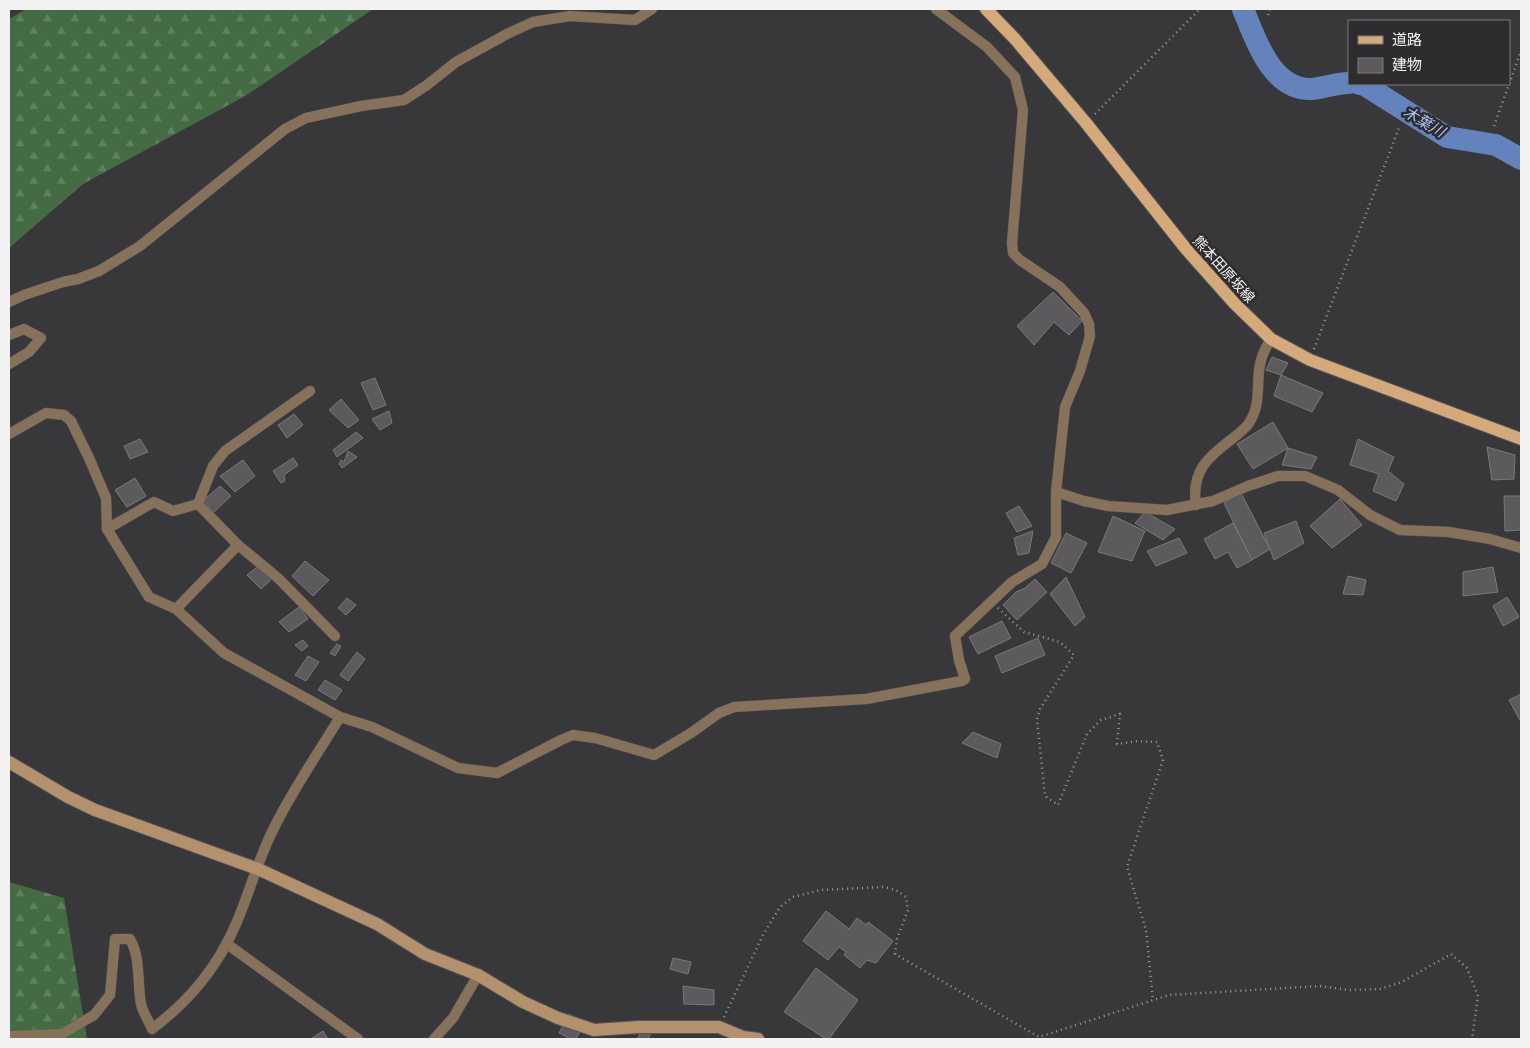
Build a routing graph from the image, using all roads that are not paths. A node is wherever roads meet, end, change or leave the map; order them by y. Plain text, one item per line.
1 (652, 9) edge
2 (936, 9) edge
3 (986, 9) edge
4 (9, 302) edge
5 (9, 335) edge
6 (1271, 339) junction
7 (9, 364) edge
8 (310, 391) dead end
9 (9, 434) edge
10 (1521, 439) edge
11 (1056, 492) junction
12 (198, 504) junction
13 (1196, 504) junction
14 (107, 529) junction
15 (238, 545) junction
16 (1521, 548) edge
17 (176, 609) junction
18 (335, 636) dead end
19 (340, 717) junction
20 (9, 762) edge
21 (258, 869) junction
22 (227, 944) junction
23 (478, 975) junction
24 (9, 1036) edge
25 (358, 1039) edge
26 (434, 1039) edge
27 (758, 1039) edge

1 - 4 street
2 - 11 street
3 - 6 main road, 熊本田原坂線
5 - 7 street
6 - 10 main road, 熊本田原坂線
6 - 13 street
8 - 12 street
9 - 14 street
11 - 13 street
11 - 19 street
12 - 14 street
12 - 15 street
13 - 16 street
14 - 17 street
15 - 17 street
15 - 18 street
17 - 19 street
19 - 21 street
20 - 21 street
21 - 22 street
21 - 23 street
22 - 24 street
22 - 25 street
23 - 26 street
23 - 27 street

